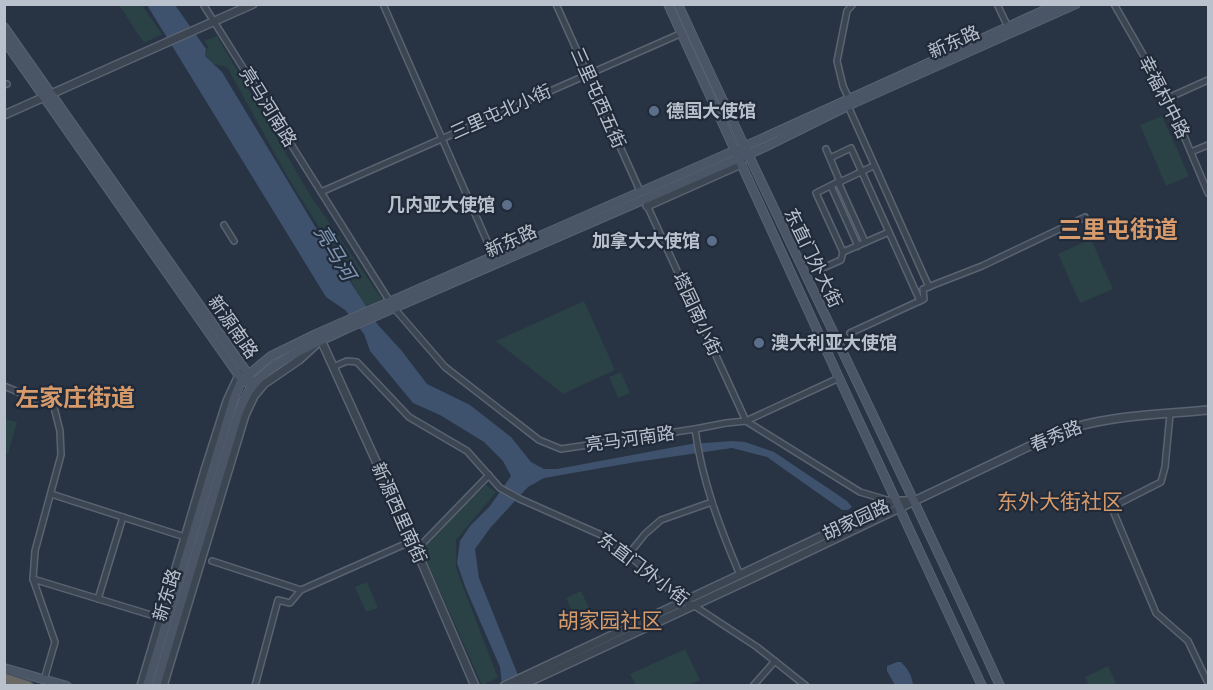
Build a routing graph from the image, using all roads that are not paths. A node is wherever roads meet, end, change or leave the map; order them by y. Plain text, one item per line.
1 (203, 4) edge
2 (253, 4) edge
3 (383, 4) edge
4 (556, 4) edge
5 (669, 4) edge
6 (678, 4) edge
7 (853, 4) edge
8 (997, 4) edge
9 (1058, 4) edge
10 (1076, 4) edge
11 (1114, 4) edge
12 (215, 21) junction
13 (4, 27) edge
14 (1008, 27) junction
15 (682, 33) junction
16 (4, 40) edge
17 (587, 75) junction
18 (1209, 80) edge
19 (48, 95) junction
20 (1168, 98) junction
21 (849, 102) junction
22 (4, 115) edge
23 (441, 138) junction
24 (1209, 145) edge
25 (826, 149) dead end
26 (745, 150) junction
27 (1191, 152) junction
28 (738, 157) junction
29 (871, 167) dead end
30 (862, 172) junction
31 (839, 182) junction
32 (831, 186) junction
33 (321, 192) junction
34 (1209, 193) edge
35 (644, 198) junction
36 (1085, 217) dead end
37 (224, 225) dead end
38 (889, 232) junction
39 (234, 240) dead end
40 (865, 242) junction
41 (858, 246) junction
42 (843, 252) junction
43 (494, 257) junction
44 (823, 268) dead end
45 (929, 287) junction
46 (920, 301) junction
47 (392, 305) junction
48 (344, 326) junction
49 (850, 333) dead end
50 (321, 340) junction
51 (333, 368) junction
52 (243, 374) junction
53 (839, 378) junction
54 (252, 385) junction
55 (4, 386) edge
56 (1209, 410) edge
57 (1170, 414) junction
58 (746, 421) junction
59 (696, 429) junction
60 (489, 475) junction
61 (51, 495) junction
62 (913, 500) junction
63 (712, 502) junction
64 (898, 504) junction
65 (122, 518) junction
66 (184, 538) junction
67 (413, 544) junction
68 (628, 555) junction
69 (212, 561) dead end
70 (740, 575) junction
71 (33, 579) junction
72 (301, 590) junction
73 (98, 599) junction
74 (684, 602) junction
75 (693, 606) junction
76 (161, 618) junction
77 (774, 661) junction
78 (4, 668) edge
79 (4, 678) edge
80 (526, 679) junction
81 (44, 680) junction
82 (1209, 683) edge
83 (28, 686) edge
84 (67, 686) edge
85 (141, 686) edge
86 (147, 686) edge
87 (156, 686) edge
88 (162, 686) edge
89 (255, 686) edge
90 (475, 686) edge
91 (504, 686) edge
92 (519, 686) edge
93 (753, 686) edge
94 (806, 686) edge
95 (982, 686) edge
96 (1000, 686) edge

1 - 12 street, 亮马河南路
2 - 12 street
3 - 23 street
4 - 17 street, 三里屯西五街
5 - 15 main road, 东直门外大街
6 - 26 main road, 东直门外大街
7 - 21 street
8 - 14 street
9 - 14 main road, 新东路
10 - 21 main road, 新东路
11 - 20 street, 幸福村中路
12 - 19 street
12 - 33 street, 亮马河南路
13 - 19 main road, 新源南路
14 - 21 main road, 新东路
15 - 17 street, 三里屯北小街
15 - 28 main road, 东直门外大街
16 - 19 main road, 新源南路
17 - 23 street, 三里屯北小街
17 - 35 street, 三里屯西五街
18 - 20 street
19 - 22 street
19 - 52 main road, 新源南路
20 - 27 street, 幸福村中路
21 - 26 main road, 新东路
21 - 45 street
23 - 33 street, 三里屯北小街
23 - 43 street
24 - 27 street
25 - 31 street
26 - 28 main road, 新东路
26 - 28 street
26 - 62 main road, 东直门外大街
27 - 34 street, 幸福村中路
28 - 35 main road, 新东路
28 - 53 main road, 东直门外大街
29 - 30 street
30 - 31 street
30 - 31 street
30 - 38 street
31 - 32 street
31 - 40 street
32 - 41 street
32 - 42 street
33 - 47 street, 亮马河南路
35 - 43 main road, 新东路
35 - 47 main road, 新东路
35 - 58 street, 塔园南小街
36 - 45 street
37 - 39 street
38 - 40 street
38 - 46 street
40 - 41 street
41 - 42 street
42 - 44 street
43 - 47 main road, 新东路
45 - 46 street
46 - 49 street
47 - 48 main road, 新东路
47 - 59 street, 亮马河南路
48 - 50 main road, 新东路
48 - 52 main road, 新东路
50 - 51 street, 新源西里南街
50 - 54 main road, 新东路
50 - 88 street
51 - 60 street
51 - 67 street, 新源西里南街
52 - 54 main road, 新源南路
52 - 66 street
52 - 86 main road, 新东路
53 - 58 street, 亮马河南路
53 - 64 main road, 东直门外大街
54 - 87 main road, 新东路
55 - 61 street
56 - 57 street, 春秀路
57 - 62 street, 春秀路
57 - 82 street
58 - 59 street, 亮马河南路
58 - 64 street
59 - 63 street
60 - 67 street
60 - 68 street, 东直门外小街
61 - 65 street
61 - 71 street
62 - 64 street, 胡家园路
62 - 96 main road, 东直门外大街
63 - 68 street
63 - 70 street
64 - 70 street, 胡家园路
64 - 75 street, 胡家园路
64 - 95 main road, 东直门外大街
65 - 66 street
65 - 73 street
66 - 76 street
67 - 72 street
67 - 90 street, 新源西里南街
68 - 74 street, 东直门外小街
69 - 72 street
70 - 74 street, 胡家园路
71 - 73 street
71 - 81 street
72 - 89 street
73 - 76 street
74 - 75 street, 东直门外小街
74 - 80 street, 胡家园路
75 - 77 street, 东直门外小街
75 - 80 street, 胡家园路
76 - 85 street
77 - 93 street
77 - 94 street, 东直门外小街
78 - 81 main road
79 - 83 highway
80 - 91 street, 胡家园路
80 - 92 street, 胡家园路
81 - 84 main road

